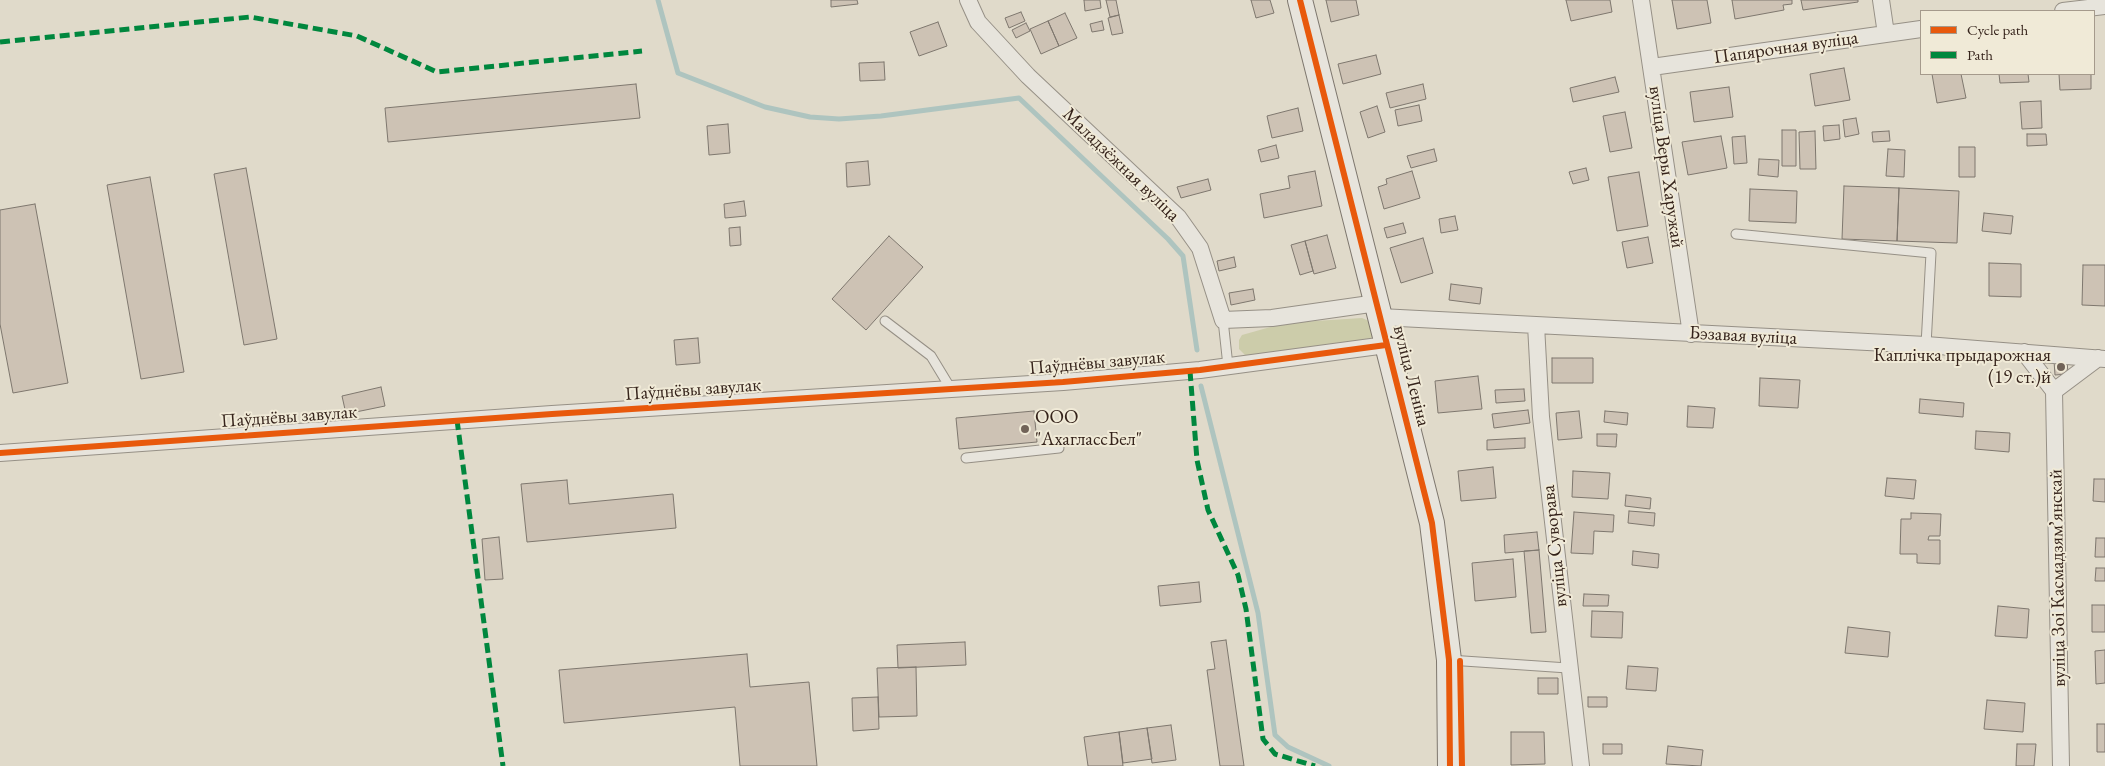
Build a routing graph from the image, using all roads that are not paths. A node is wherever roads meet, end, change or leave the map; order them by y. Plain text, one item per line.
1 (968, 0) edge
2 (1300, 0) edge
3 (1641, 0) edge
4 (1881, 0) edge
5 (2105, 6) edge
6 (2071, 10) edge
7 (1920, 29) edge
8 (1886, 34) junction
9 (1652, 67) junction
10 (1736, 234) dead end
11 (1378, 310) junction
12 (1223, 320) junction
13 (885, 321) dead end
14 (1536, 325) junction
15 (1690, 334) junction
16 (1386, 345) junction
17 (1926, 345) junction
18 (2024, 352) junction
19 (2102, 358) edge
20 (1228, 366) junction
21 (951, 389) junction
22 (2054, 390) junction
23 (1058, 448) dead end
24 (0, 453) edge
25 (966, 458) dead end
26 (1450, 660) junction
27 (1568, 668) junction
28 (1450, 766) edge
29 (1581, 766) edge
30 (2062, 766) edge

1 - 12 street, Маладзёжная вуліца
2 - 11 street, вуліца Леніна
3 - 9 street, вуліца Веры Харужай
4 - 8 street
5 - 6 street
7 - 8 street, Папярочная вуліца
8 - 9 street, Папярочная вуліца
9 - 15 street, вуліца Веры Харужай
10 - 17 lane
11 - 12 street
11 - 14 street, Бэзавая вуліца
11 - 16 street, вуліца Леніна
12 - 20 lane
13 - 21 lane
14 - 15 street, Бэзавая вуліца
14 - 27 street, вуліца Суворава
15 - 17 street, Бэзавая вуліца
16 - 20 street, Паўднёвы завулак
16 - 26 street, вуліца Леніна
17 - 18 street, Бэзавая вуліца
18 - 19 street, Бэзавая вуліца
18 - 22 street
19 - 22 street
20 - 21 street, Паўднёвы завулак
21 - 24 street, Паўднёвы завулак
22 - 30 street, вуліца Зоі Касмадзямʼянскай
23 - 25 lane
26 - 27 lane
26 - 28 street, вуліца Леніна
27 - 29 street, вуліца Суворава

